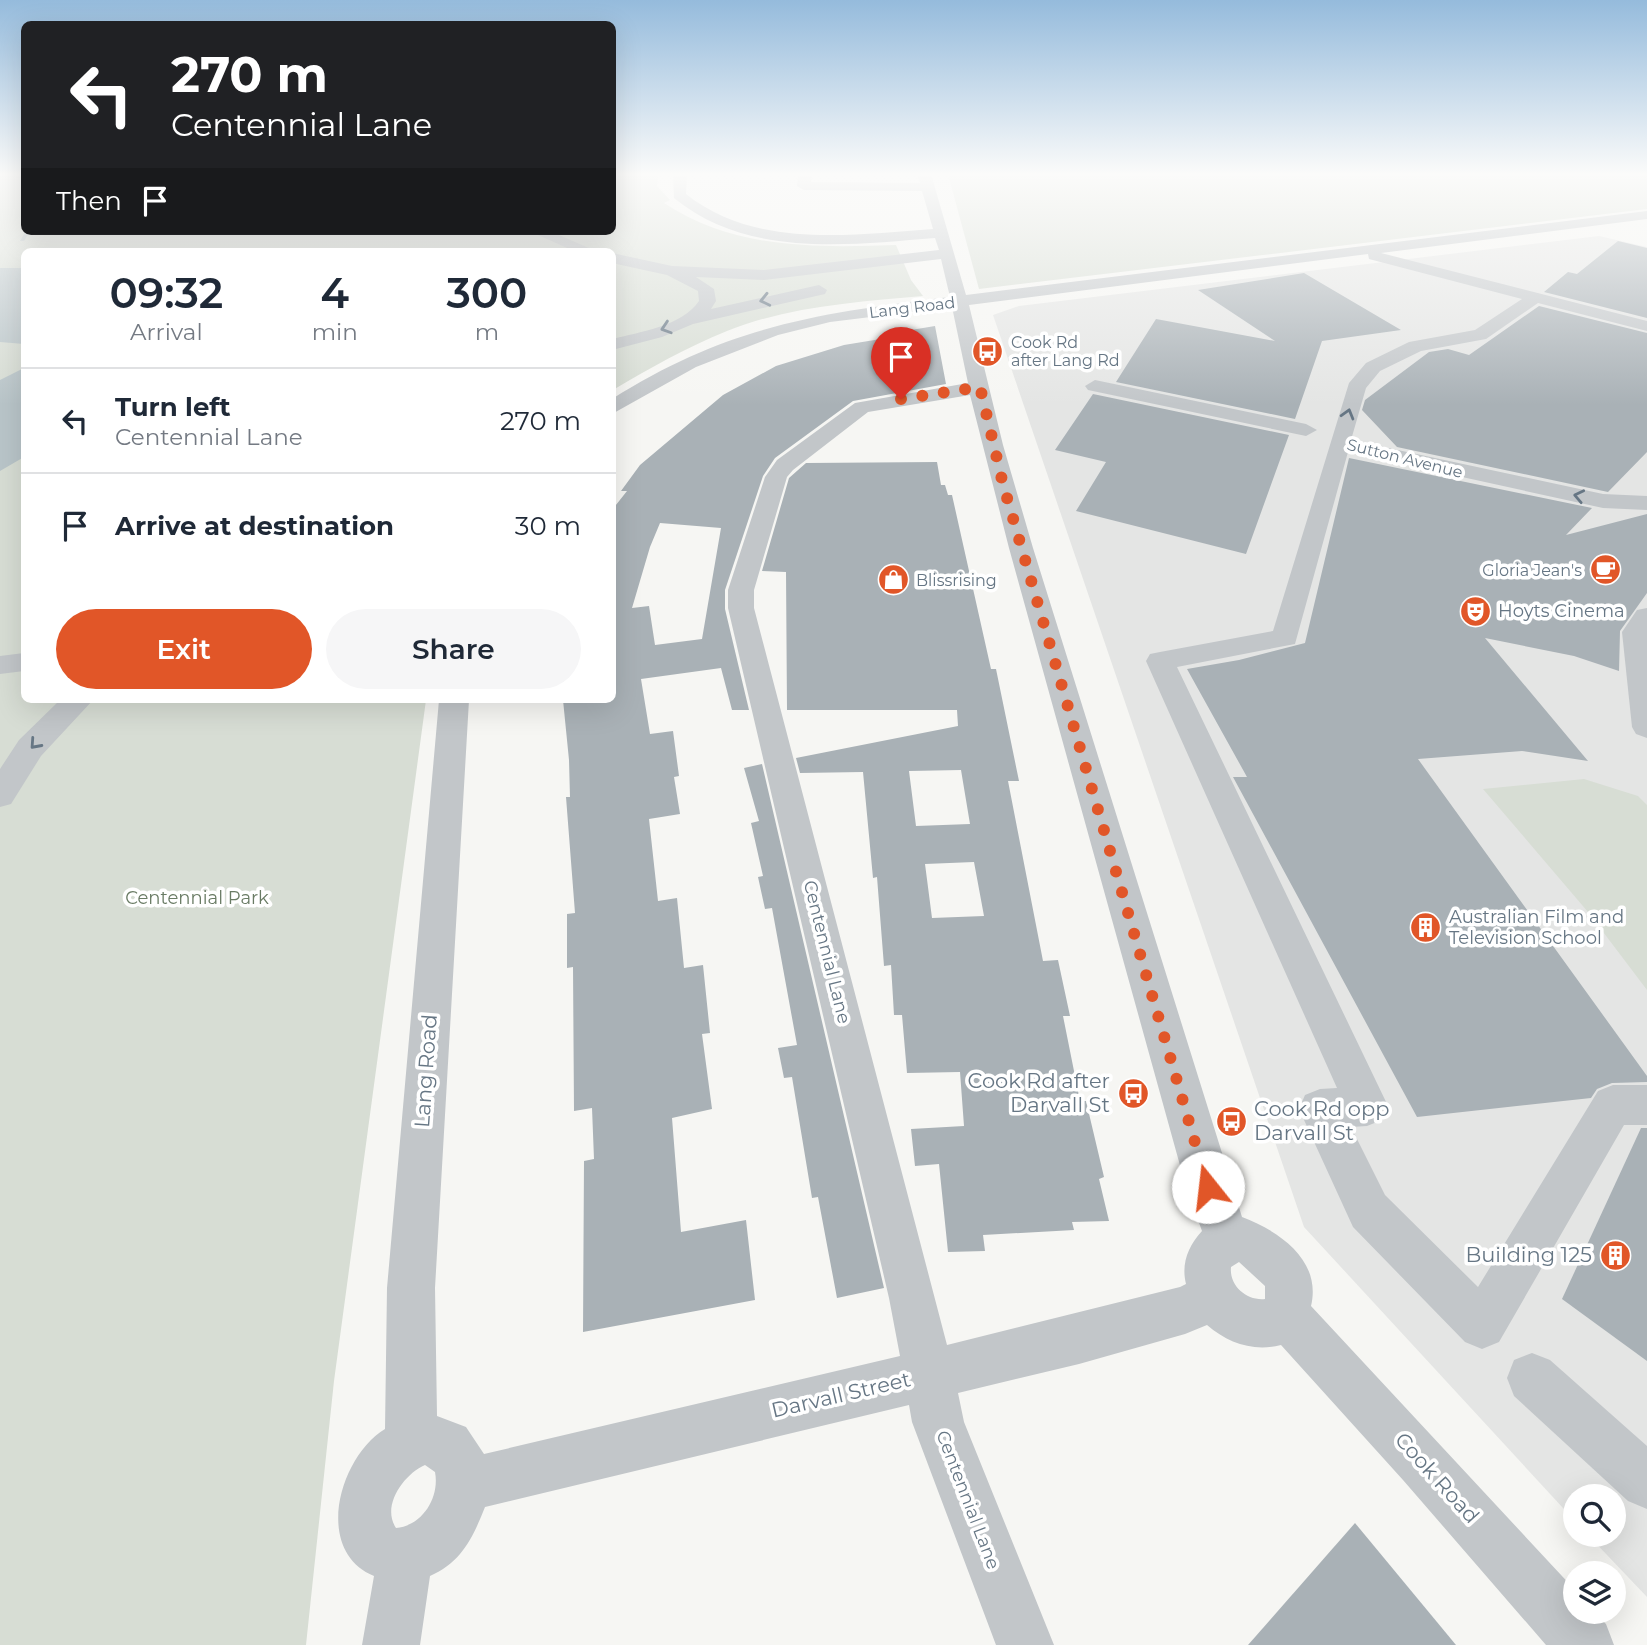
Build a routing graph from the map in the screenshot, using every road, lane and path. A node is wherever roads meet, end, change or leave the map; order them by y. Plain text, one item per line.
1 (946, 251) edge
2 (1359, 251) joint
3 (1385, 251) edge
4 (1429, 251) edge
5 (947, 254) junction
6 (616, 259) edge
7 (672, 271) junction
8 (953, 274) junction
9 (1488, 276) junction
10 (932, 277) dead end
11 (842, 288) dead end
12 (1533, 296) junction
13 (960, 301) junction
14 (1647, 317) edge
15 (692, 319) junction
16 (1647, 326) edge
17 (616, 344) edge
18 (1095, 386) dead end
19 (980, 387) junction
20 (616, 406) edge
21 (1306, 430) dead end
22 (1339, 444) junction
23 (1647, 503) edge
24 (1647, 616) edge
25 (1636, 654) edge
26 (21, 662) edge
27 (0, 665) edge
28 (75, 703) edge
29 (454, 703) edge
30 (1647, 727) edge
31 (0, 795) edge
32 (1647, 1105) edge
33 (1228, 1240) junction
34 (1214, 1296) junction
35 (1285, 1314) junction
36 (929, 1375) junction
37 (1532, 1378) dead end
38 (411, 1442) junction
39 (1647, 1482) edge
40 (464, 1485) junction
41 (405, 1558) junction
42 (391, 1645) edge
43 (1025, 1645) edge
44 (1585, 1645) edge

1 - 5 street
2 - 12 street
2 - 13 street, Lang Road
3 - 9 street
4 - 9 street
5 - 7 street
5 - 8 street
6 - 7 street
7 - 15 street
8 - 10 street
8 - 13 street
9 - 14 street
11 -> 15 street
12 - 16 street
22 -> 12 street, Sutton Avenue
13 - 19 street
13 - 20 street, Lang Road
15 -> 17 street
18 - 21 street
19 - 33 street
19 - 36 street, Centennial Lane
23 -> 22 street, Sutton Avenue
22 - 32 street
24 - 25 street
25 - 30 street
26 - 27 street
28 -> 31 street
29 - 38 street, Lang Road
33 - 34 street
33 - 35 street
34 - 35 street
34 - 36 street, Darvall Street
35 - 44 street, Cook Road
36 - 40 street, Darvall Street
36 - 43 street, Centennial Lane
37 - 39 street
38 - 40 street
38 - 41 street
40 - 41 street
41 - 42 street

